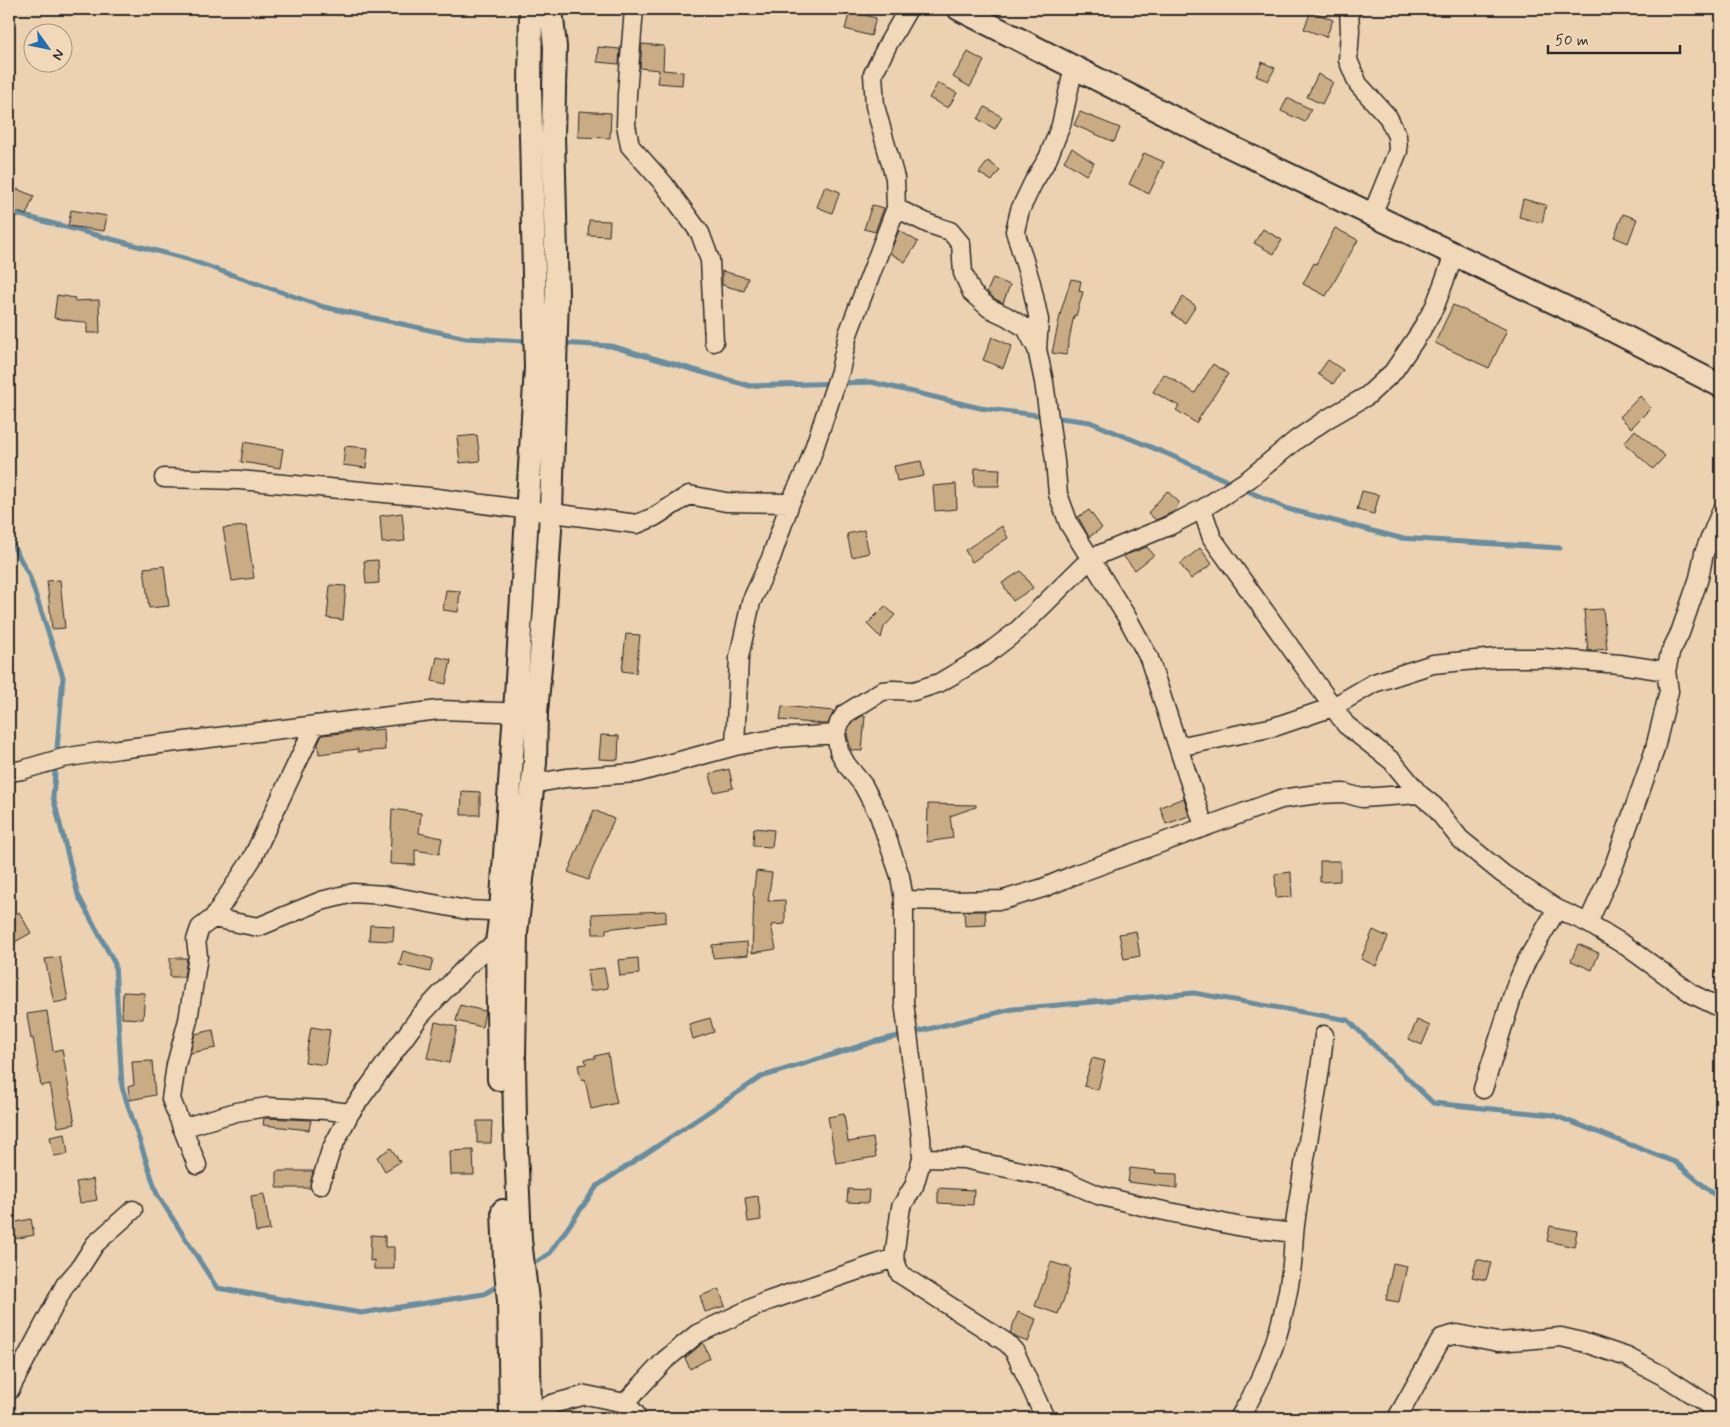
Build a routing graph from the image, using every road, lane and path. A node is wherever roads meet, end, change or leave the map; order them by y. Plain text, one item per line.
1 (531, 9) edge
2 (551, 9) edge
3 (634, 9) edge
4 (908, 9) edge
5 (959, 9) edge
6 (1349, 9) edge
7 (1074, 66) junction
8 (896, 208) junction
9 (1372, 215) junction
10 (1454, 256) junction
11 (714, 342) dead end
12 (1037, 349) junction
13 (1721, 386) edge
14 (164, 478) dead end
15 (790, 503) junction
16 (1202, 509) junction
17 (526, 510) junction
18 (1721, 512) edge
19 (551, 513) junction
20 (1091, 558) junction
21 (1666, 671) junction
22 (1333, 707) junction
23 (526, 713) junction
24 (315, 725) junction
25 (836, 734) junction
26 (735, 746) junction
27 (1178, 747) junction
28 (9, 772) edge
29 (532, 784) junction
30 (1419, 794) junction
31 (1204, 826) junction
32 (904, 900) junction
33 (1557, 909) junction
34 (212, 918) junction
35 (1588, 924) junction
36 (508, 925) junction
37 (1721, 1008) edge
38 (1324, 1034) dead end
39 (1483, 1090) dead end
40 (350, 1114) junction
41 (182, 1128) junction
42 (922, 1158) junction
43 (197, 1165) dead end
44 (320, 1185) dead end
45 (132, 1210) dead end
46 (1294, 1233) junction
47 (894, 1258) junction
48 (9, 1391) edge
49 (626, 1403) junction
50 (524, 1417) edge
51 (635, 1418) edge
52 (1045, 1418) edge
53 (1239, 1418) edge
54 (1397, 1418) edge
55 (1718, 1418) edge

1 - 17 street
2 - 19 street
3 - 11 street
4 - 8 street
5 - 7 street
6 - 9 street
7 - 9 street
7 - 12 street
8 - 12 street
8 - 15 street
9 - 10 street
10 - 13 street
10 - 16 street
12 - 20 street
14 - 17 street
15 - 19 street
15 - 26 street
16 - 20 street
16 - 22 street
17 - 19 street
17 - 23 street
18 - 21 street
19 - 23 street
20 - 25 street
20 - 27 street
21 - 22 street
21 - 35 street
22 - 27 street
22 - 30 street
23 - 24 street
23 - 29 street
23 - 36 street
24 - 28 street
24 - 34 street
25 - 26 street
25 - 32 street
26 - 29 street
27 - 31 street
29 - 36 street
30 - 31 street
30 - 33 street
31 - 32 street
32 - 42 street
33 - 35 street
33 - 39 street
34 - 36 street
34 - 41 street
35 - 37 street
36 - 40 street
36 - 50 street
38 - 46 street
40 - 41 street
40 - 44 street
41 - 43 street
42 - 46 street
42 - 47 street
45 - 48 street
46 - 53 street
47 - 49 street
47 - 52 street
49 - 50 street
49 - 51 street
54 - 55 street

